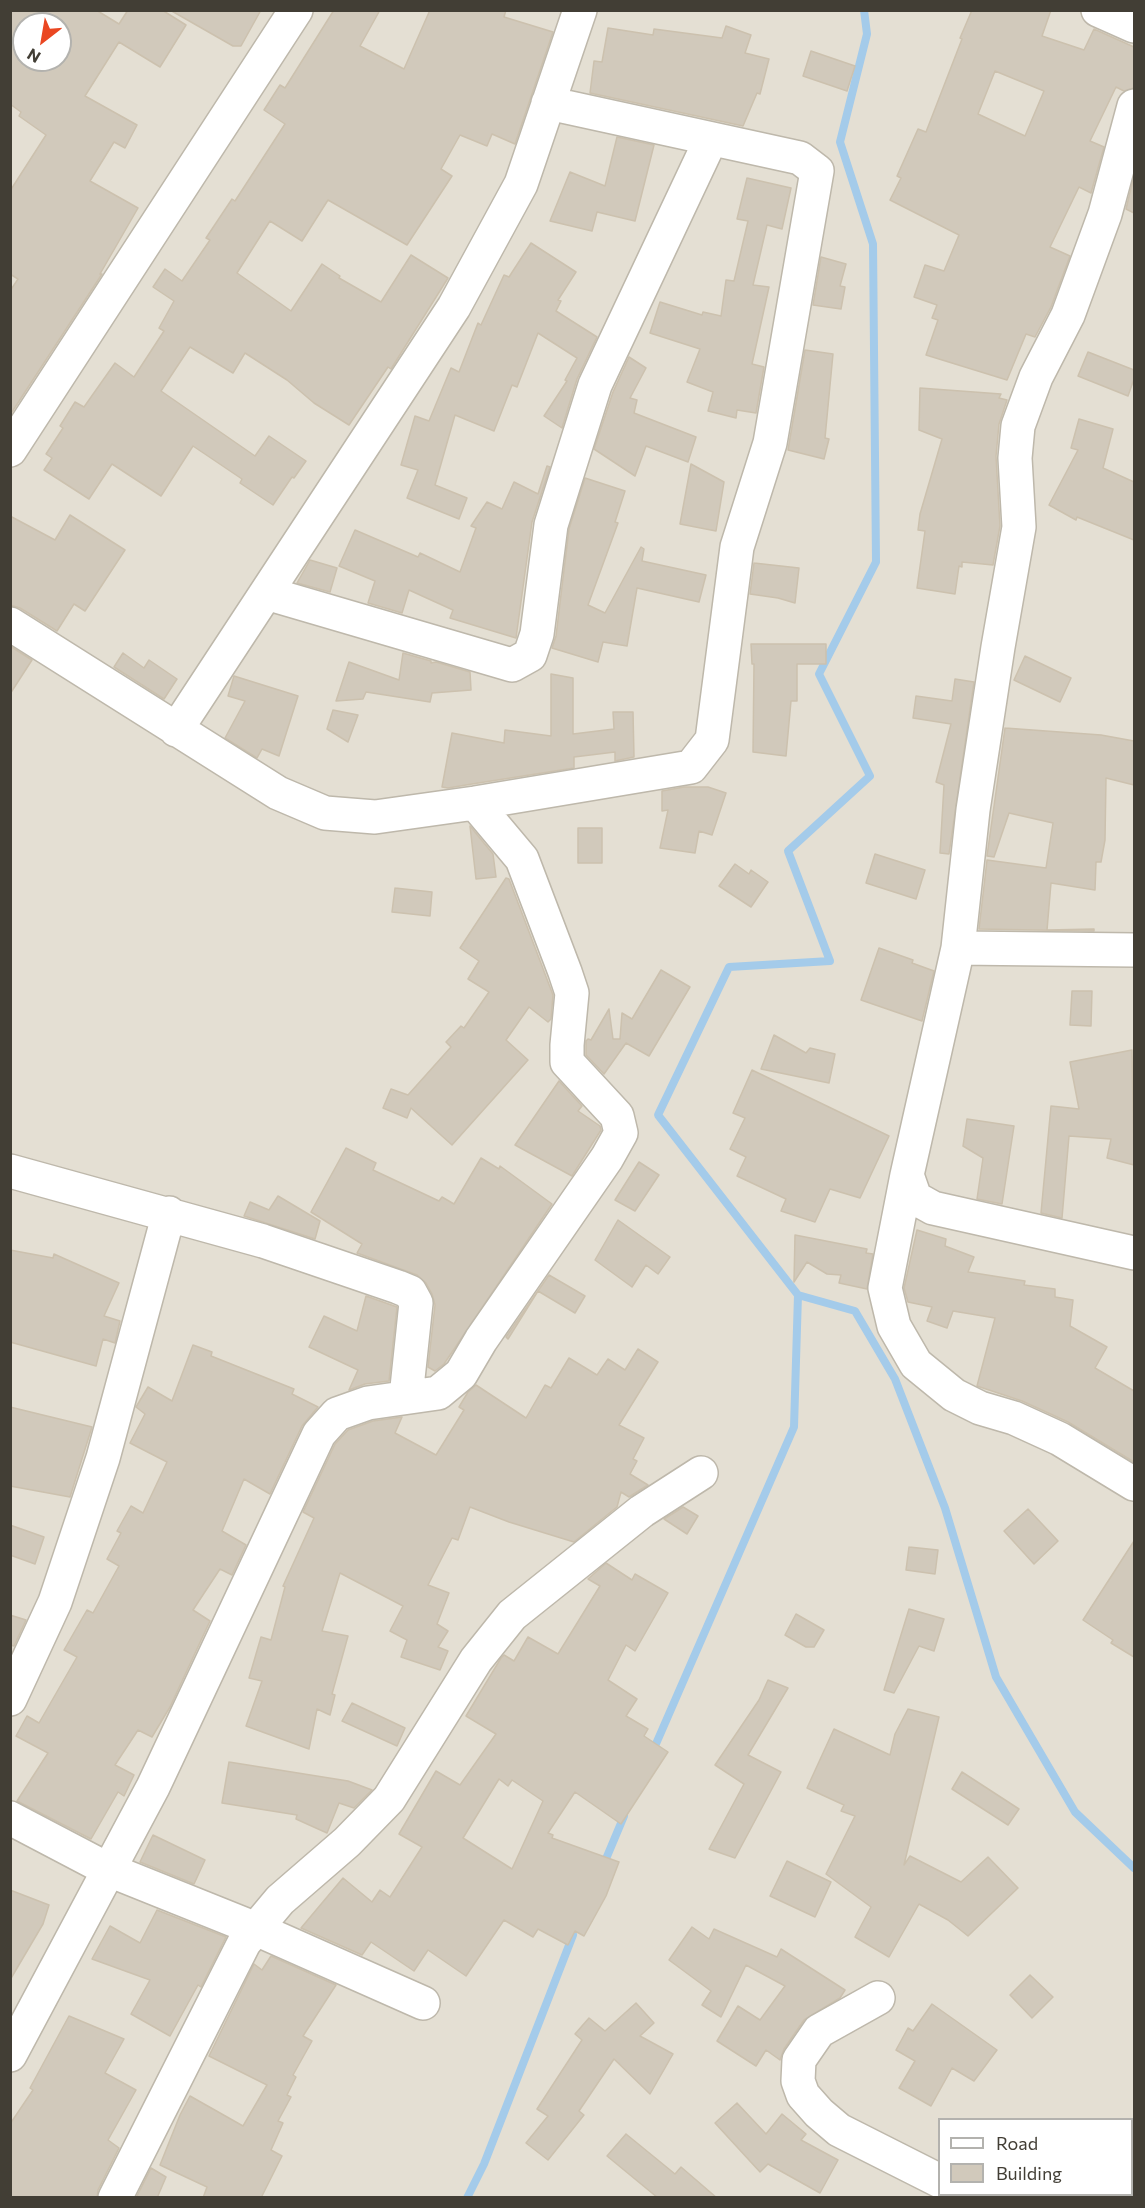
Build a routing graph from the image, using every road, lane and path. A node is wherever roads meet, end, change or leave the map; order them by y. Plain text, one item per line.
1 (296, 10) edge
2 (580, 10) edge
3 (1098, 10) edge
4 (1134, 26) edge
5 (548, 103) junction
6 (1134, 106) edge
7 (711, 139) junction
8 (10, 450) edge
9 (266, 593) junction
10 (10, 624) edge
11 (176, 730) junction
12 (475, 803) junction
13 (958, 948) junction
14 (1134, 950) edge
15 (10, 1171) edge
16 (907, 1175) junction
17 (170, 1214) junction
18 (1134, 1253) edge
19 (406, 1397) junction
20 (701, 1473) dead end
21 (1134, 1484) edge
22 (10, 1699) edge
23 (10, 1818) edge
24 (109, 1870) junction
25 (255, 1929) junction
26 (878, 1998) dead end
27 (423, 2003) dead end
28 (10, 2055) edge
29 (938, 2180) edge
30 (115, 2198) edge

1 - 8 street
2 - 5 street
3 - 4 street
5 - 7 street
5 - 9 street
6 - 13 street
7 - 9 street
7 - 12 street
9 - 11 street
10 - 11 street
11 - 12 street
12 - 19 street
13 - 14 street
13 - 16 street
15 - 17 street
16 - 18 street
16 - 21 street
17 - 19 street
17 - 22 street
19 - 24 street
20 - 25 street
23 - 24 street
24 - 25 street
24 - 28 street
25 - 27 street
25 - 30 street
26 - 29 street

